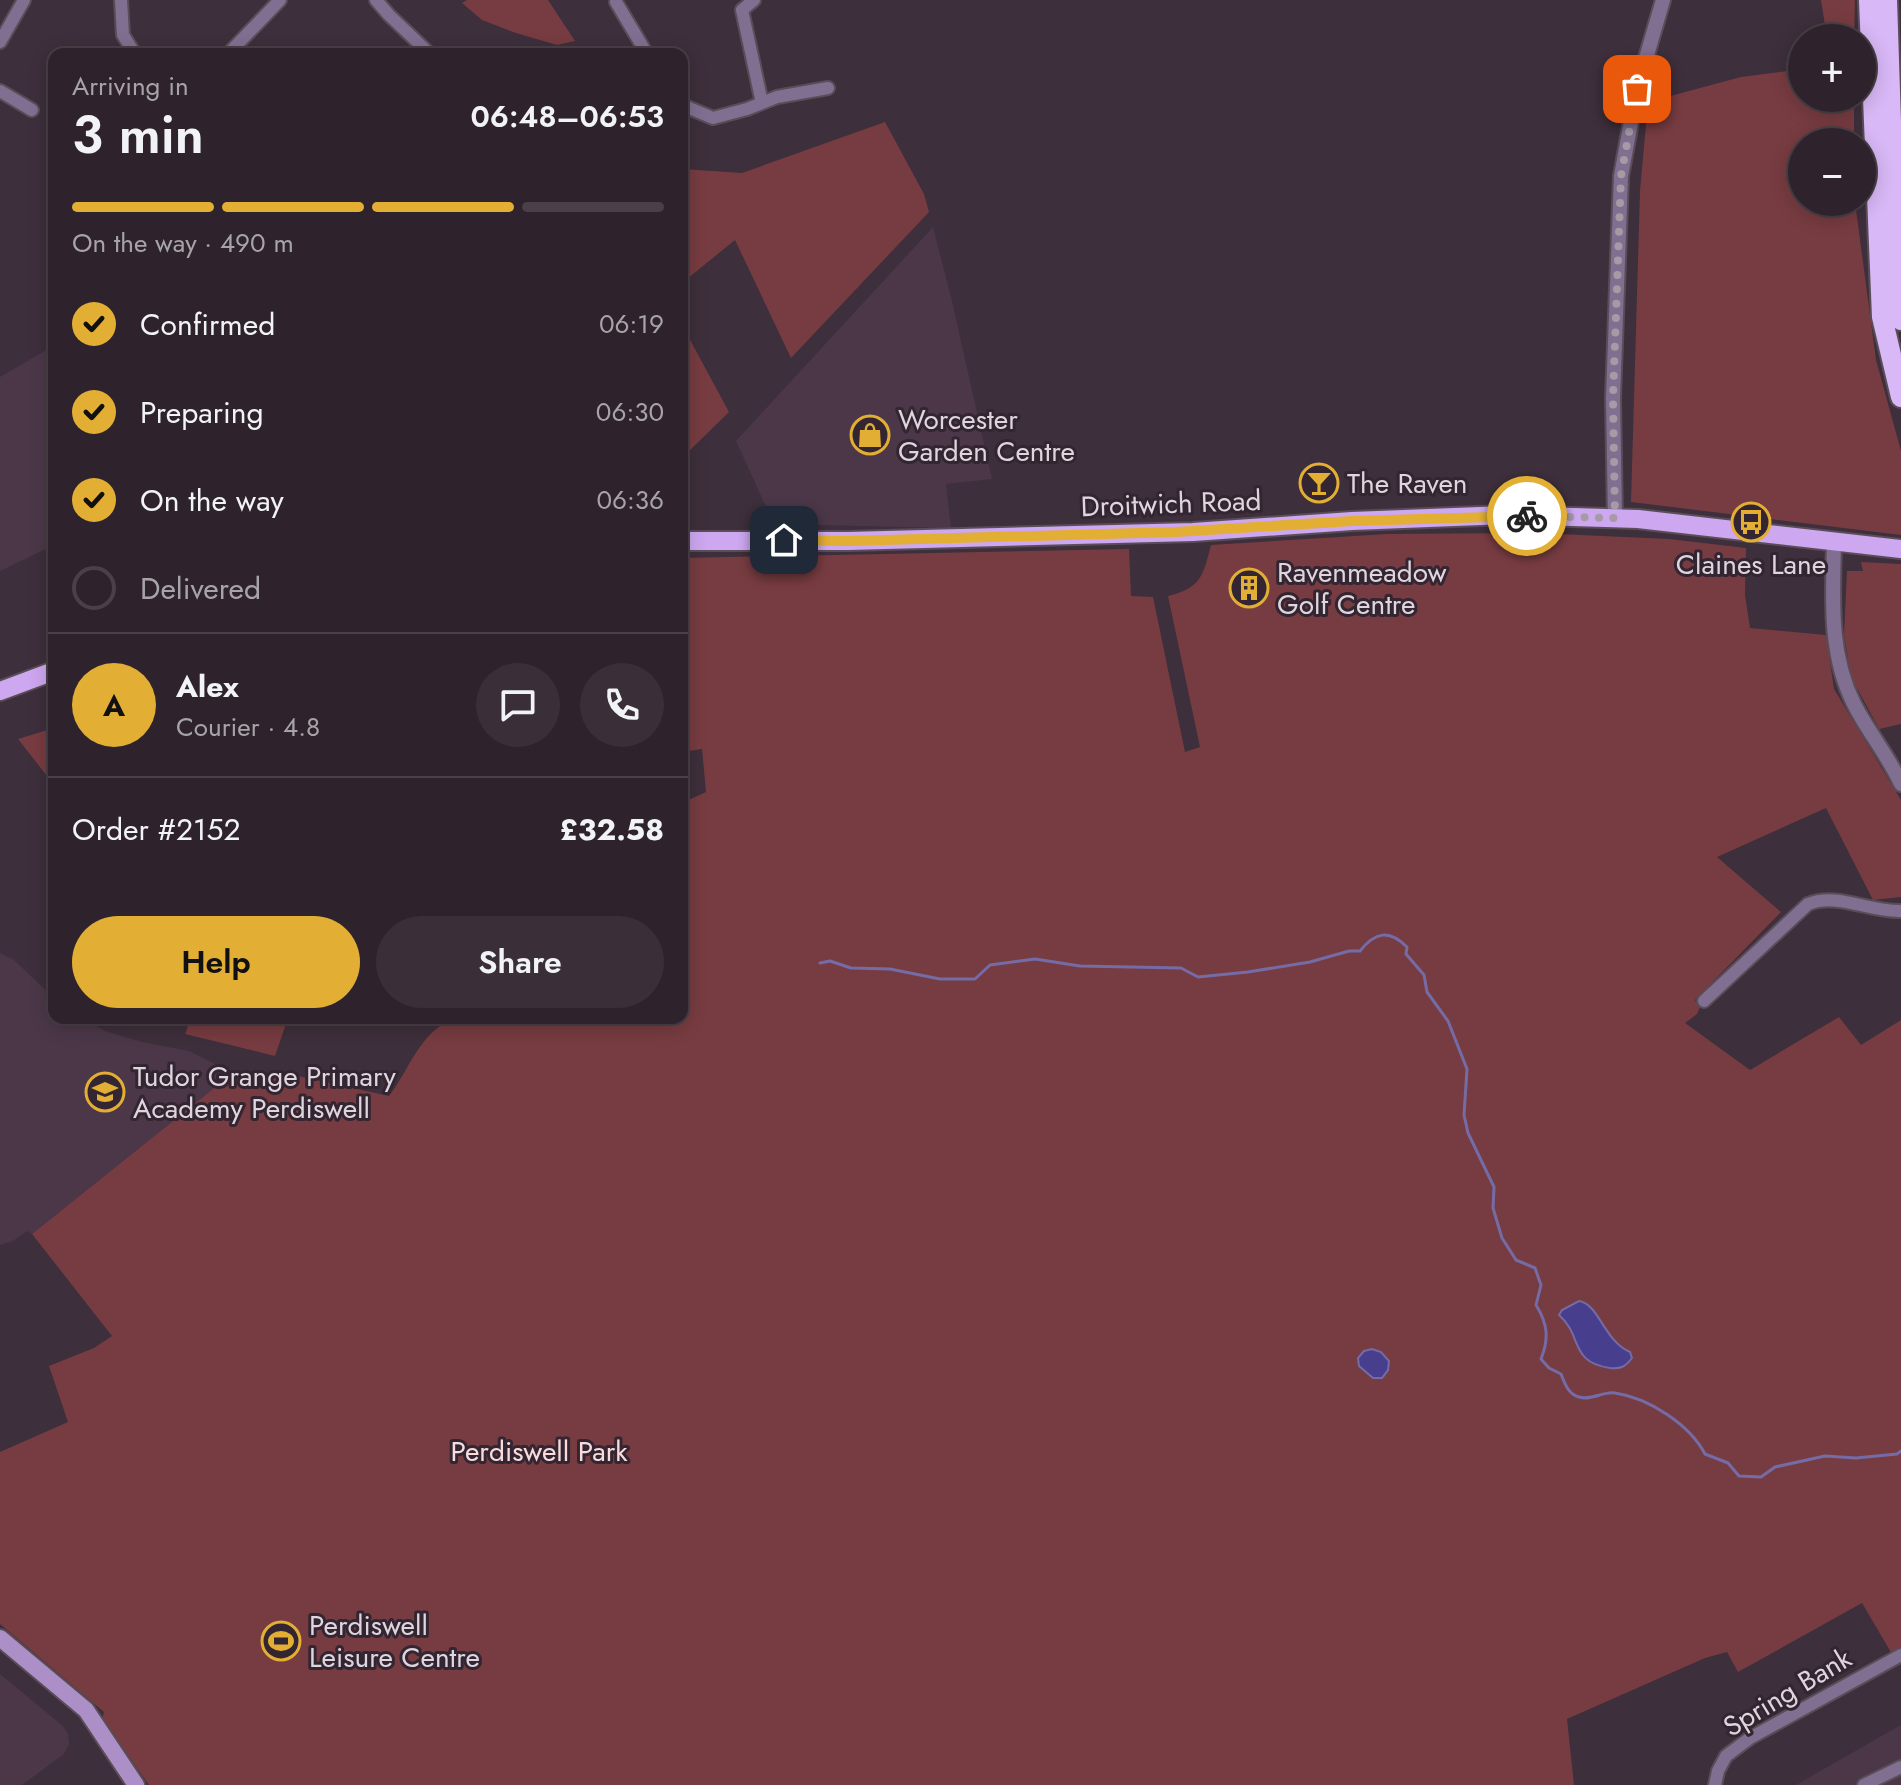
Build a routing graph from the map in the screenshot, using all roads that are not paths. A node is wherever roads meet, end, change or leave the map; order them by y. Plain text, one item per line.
1 (24, 0) edge
2 (121, 0) edge
3 (280, 0) edge
4 (376, 0) edge
5 (754, 0) edge
6 (1663, 0) edge
7 (1869, 0) edge
8 (1887, 0) edge
9 (740, 5) edge
10 (624, 7) dead end
11 (0, 42) edge
12 (131, 48) edge
13 (241, 48) edge
14 (424, 48) edge
15 (644, 48) edge
16 (828, 88) dead end
17 (0, 91) edge
18 (762, 103) junction
19 (688, 108) edge
20 (32, 110) dead end
21 (1901, 320) edge
22 (1901, 397) edge
23 (1615, 518) junction
24 (688, 541) edge
25 (1834, 541) junction
26 (1901, 549) edge
27 (48, 673) edge
28 (0, 691) edge
29 (1901, 784) edge
30 (1901, 911) edge
31 (1704, 1001) dead end
32 (0, 1638) edge
33 (1901, 1655) edge
34 (1901, 1767) edge
35 (136, 1785) edge
36 (1715, 1785) edge
37 (1864, 1785) edge

1 - 11 street
2 - 12 street
3 - 13 street
4 - 14 street
5 - 9 street
6 - 23 street
7 - 22 highway
8 - 21 highway
9 - 18 street
10 - 15 street
16 - 18 street
17 - 20 street
18 - 19 street
23 - 24 main road, Droitwich Road
23 - 25 main road, Droitwich Road
25 - 26 main road, Droitwich Road
25 - 29 street
27 - 28 main road
30 - 31 street
32 - 35 main road
33 - 36 street, Spring Bank
34 - 37 street

